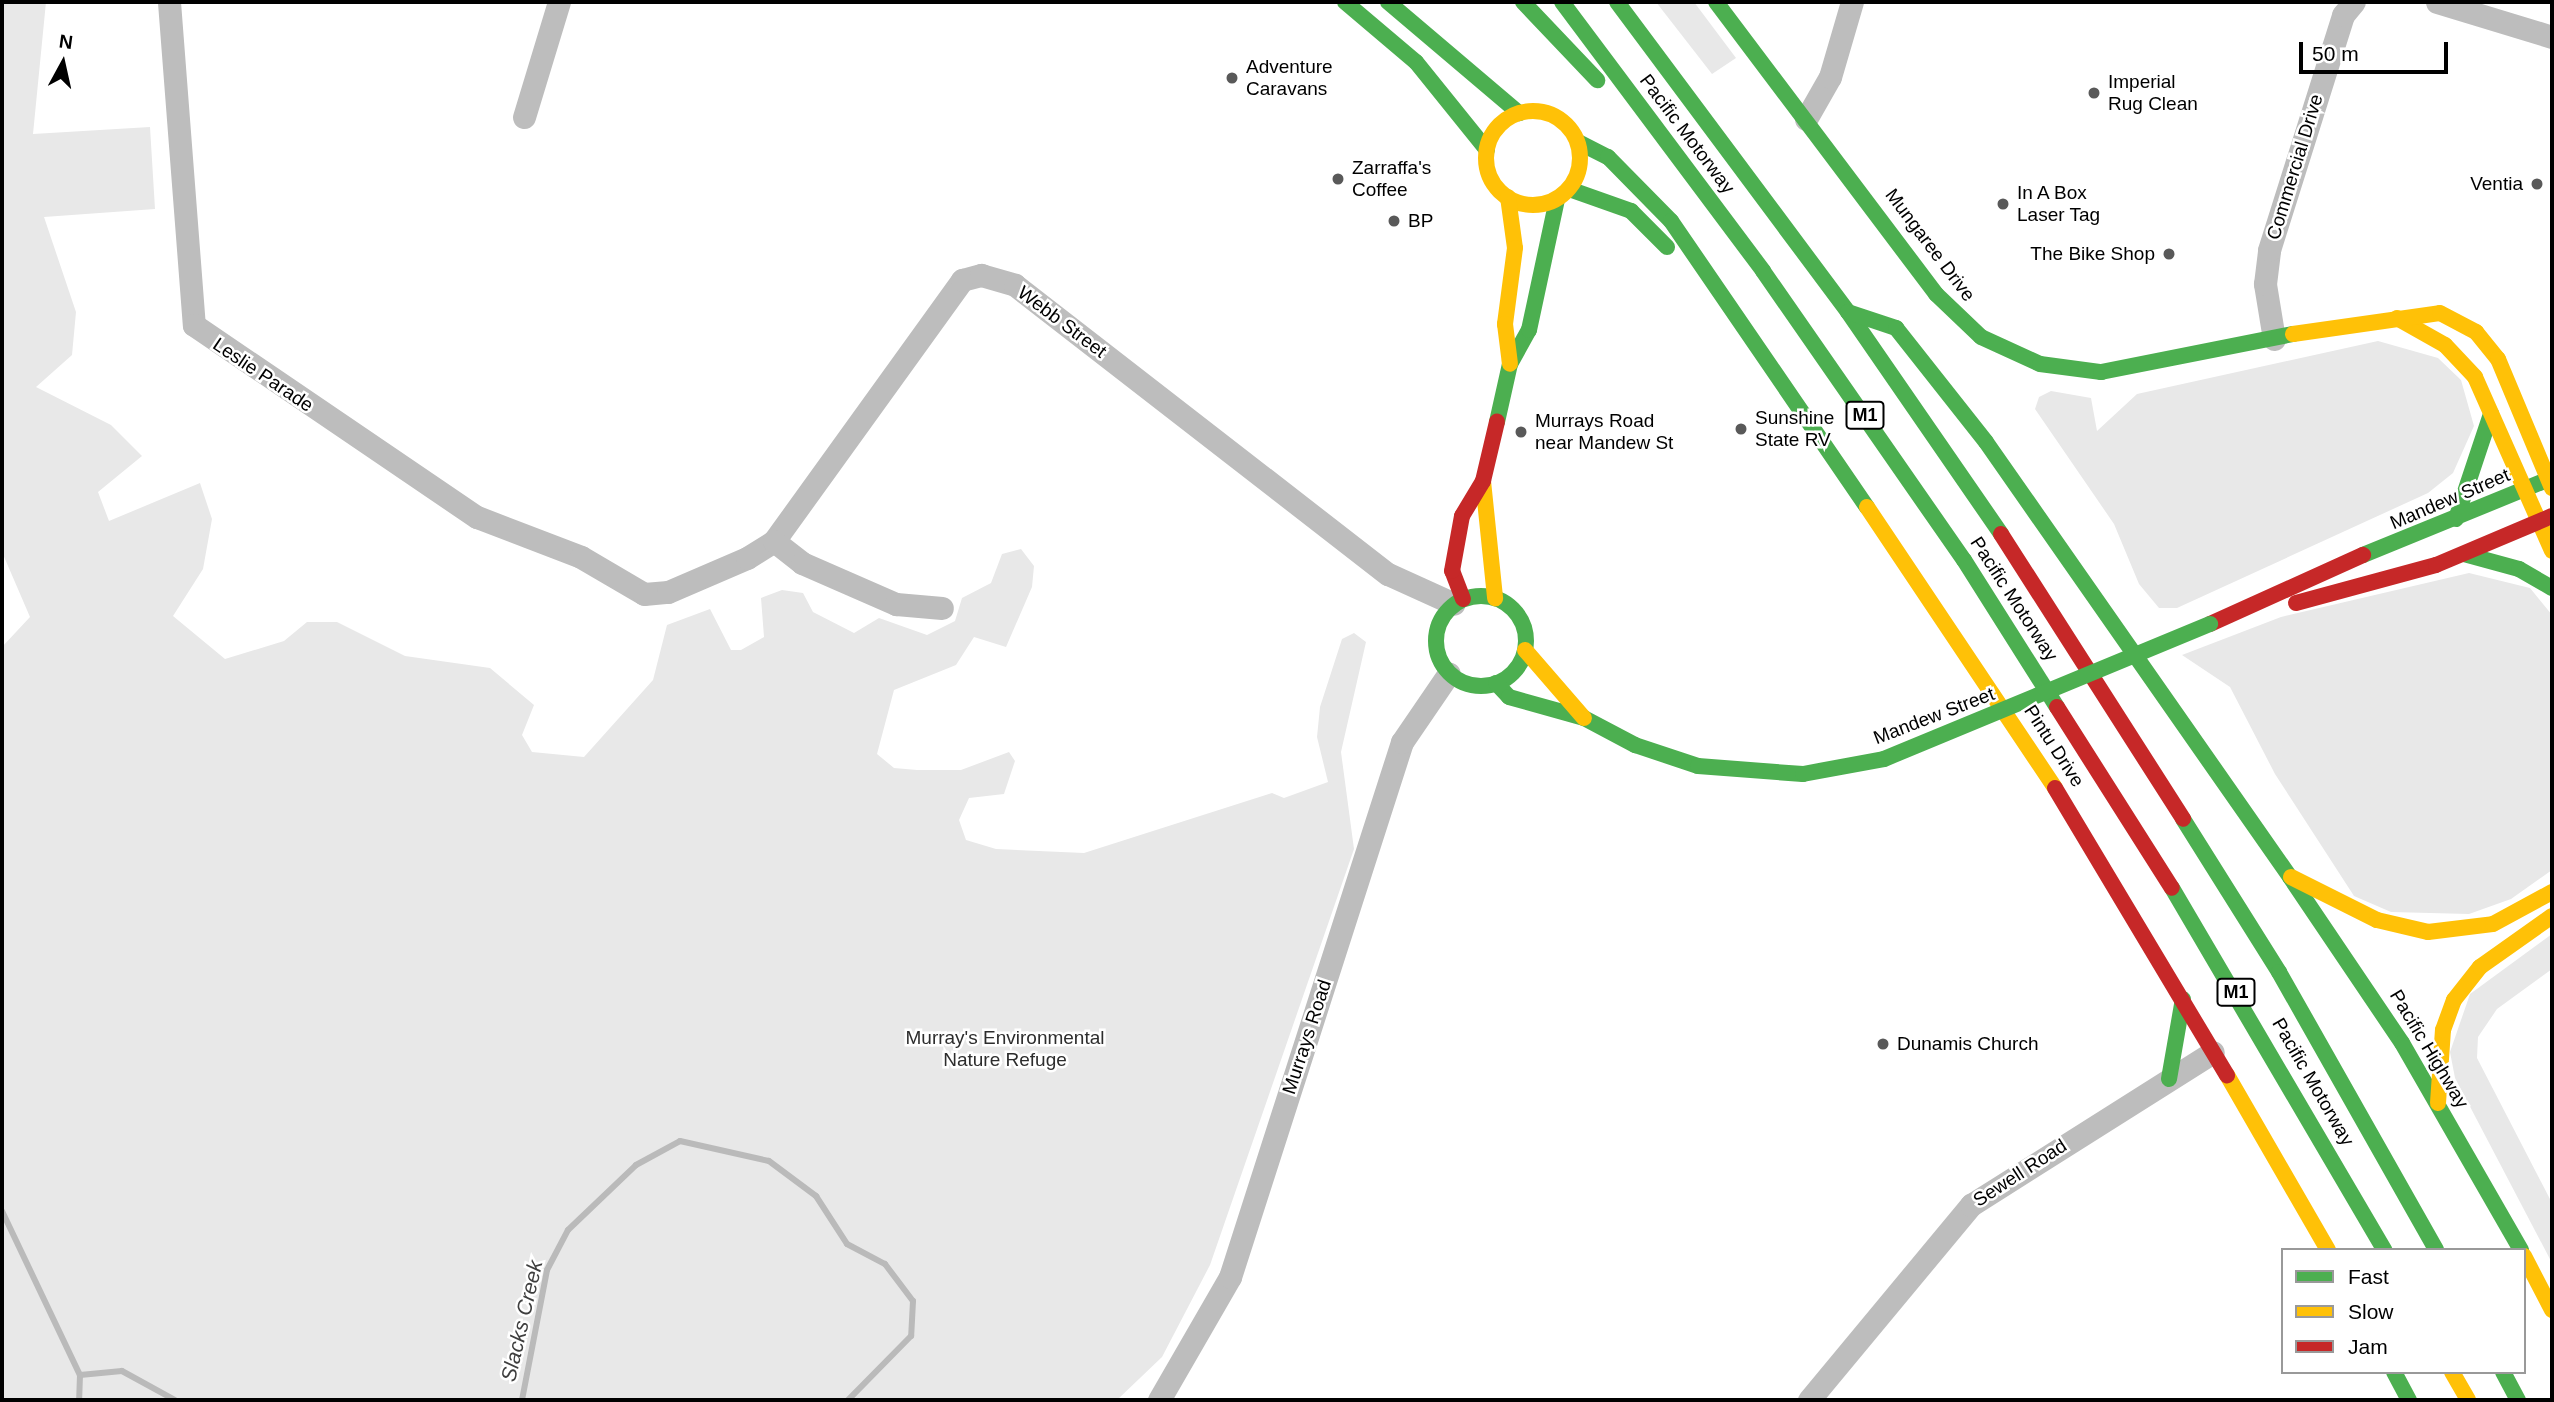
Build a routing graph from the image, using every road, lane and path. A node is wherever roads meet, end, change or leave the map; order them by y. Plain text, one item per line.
1 (169, 2) edge
2 (559, 2) edge
3 (1345, 2) edge
4 (1388, 2) edge
5 (1523, 2) edge
6 (1562, 2) edge
7 (1617, 2) edge
8 (1716, 2) edge
9 (1852, 2) edge
10 (2354, 2) edge
11 (2437, 2) edge
12 (2552, 37) edge
13 (1636, 100) junction
14 (1519, 113) junction
15 (524, 117) dead end
16 (1806, 119) junction
17 (1578, 142) junction
18 (1487, 150) junction
19 (1563, 194) junction
20 (1508, 197) junction
21 (1712, 288) junction
22 (1848, 312) junction
23 (2397, 318) junction
24 (2274, 339) junction
25 (1510, 364) junction
26 (2491, 414) junction
27 (2526, 426) junction
28 (2552, 438) edge
29 (1483, 481) junction
30 (2551, 482) edge
31 (2525, 490) junction
32 (2456, 519) junction
33 (2546, 519) edge
34 (774, 541) junction
35 (2552, 551) edge
36 (2465, 554) junction
37 (581, 557) joint
38 (2552, 588) edge
39 (1495, 598) junction
40 (1458, 602) junction
41 (942, 608) dead end
42 (2210, 624) junction
43 (1525, 650) junction
44 (1448, 673) junction
45 (1496, 683) junction
46 (1584, 718) junction
47 (2290, 877) junction
48 (2552, 892) edge
49 (2552, 916) edge
50 (2183, 999) junction
51 (2213, 1052) junction
52 (2169, 1079) junction
53 (2438, 1103) junction
54 (2327, 1248) edge
55 (2383, 1248) edge
56 (2435, 1248) edge
57 (2520, 1248) edge
58 (2526, 1260) edge
59 (2552, 1310) edge
60 (2395, 1374) edge
61 (2453, 1374) edge
62 (2504, 1374) edge
63 (1159, 1400) edge
64 (1809, 1400) edge
65 (2409, 1400) edge
66 (2468, 1400) edge
67 (2518, 1400) edge

1 - 37 street, Leslie Parade
2 - 15 street
3 - 18 main road
4 - 14 main road
5 - 13 main road
6 - 13 main road, Pacific Motorway / M1
7 - 22 main road, Pacific Motorway / M1
8 - 16 main road, Mungaree Drive
9 - 16 street
10 - 24 street, Commercial Drive
11 - 12 street
13 - 55 main road, Pacific Motorway / M1
14 - 17 main road
14 - 18 main road
16 - 24 main road, Mungaree Drive
17 - 19 main road
17 - 21 main road, Pintu Drive
18 - 20 main road
19 - 20 main road
19 - 21 main road, Pintu Drive
19 - 25 main road
20 - 25 main road
21 - 50 main road, Pintu Drive
22 - 47 main road, Pacific Highway
22 - 56 main road, Pacific Motorway / M1
23 - 24 main road, Mungaree Drive
23 - 26 main road
23 - 27 main road, Mungaree Drive
25 - 29 main road
26 - 31 main road
26 - 32 main road
27 - 28 main road
27 - 30 main road, Mungaree Drive
29 - 39 main road
29 - 40 main road
30 - 31 main road, Mandew Street
31 - 32 main road, Mandew Street
31 - 33 main road
32 - 42 main road, Mandew Street
33 - 35 main road
33 - 36 main road, Mandew Street
34 - 37 street, Webb Street
34 - 40 street, Webb Street
34 - 41 street
36 - 38 main road
36 - 42 main road, Mandew Street
39 - 40 main road
39 - 43 main road
40 - 44 main road
42 - 46 main road, Mandew Street, bridge
43 - 45 main road
43 - 46 main road, Mandew Street
44 - 45 main road
44 - 63 street, Murrays Road
45 - 46 main road, Mandew Street
47 - 48 main road
47 - 53 main road, Pacific Highway
49 - 53 main road
50 - 51 main road, Pintu Drive
50 - 52 main road
51 - 52 street, Sewell Road
51 - 54 main road, Pintu Drive
52 - 64 street, Sewell Road
53 - 57 main road, Pacific Highway
58 - 59 main road
60 - 65 main road
61 - 66 main road
62 - 67 main road

